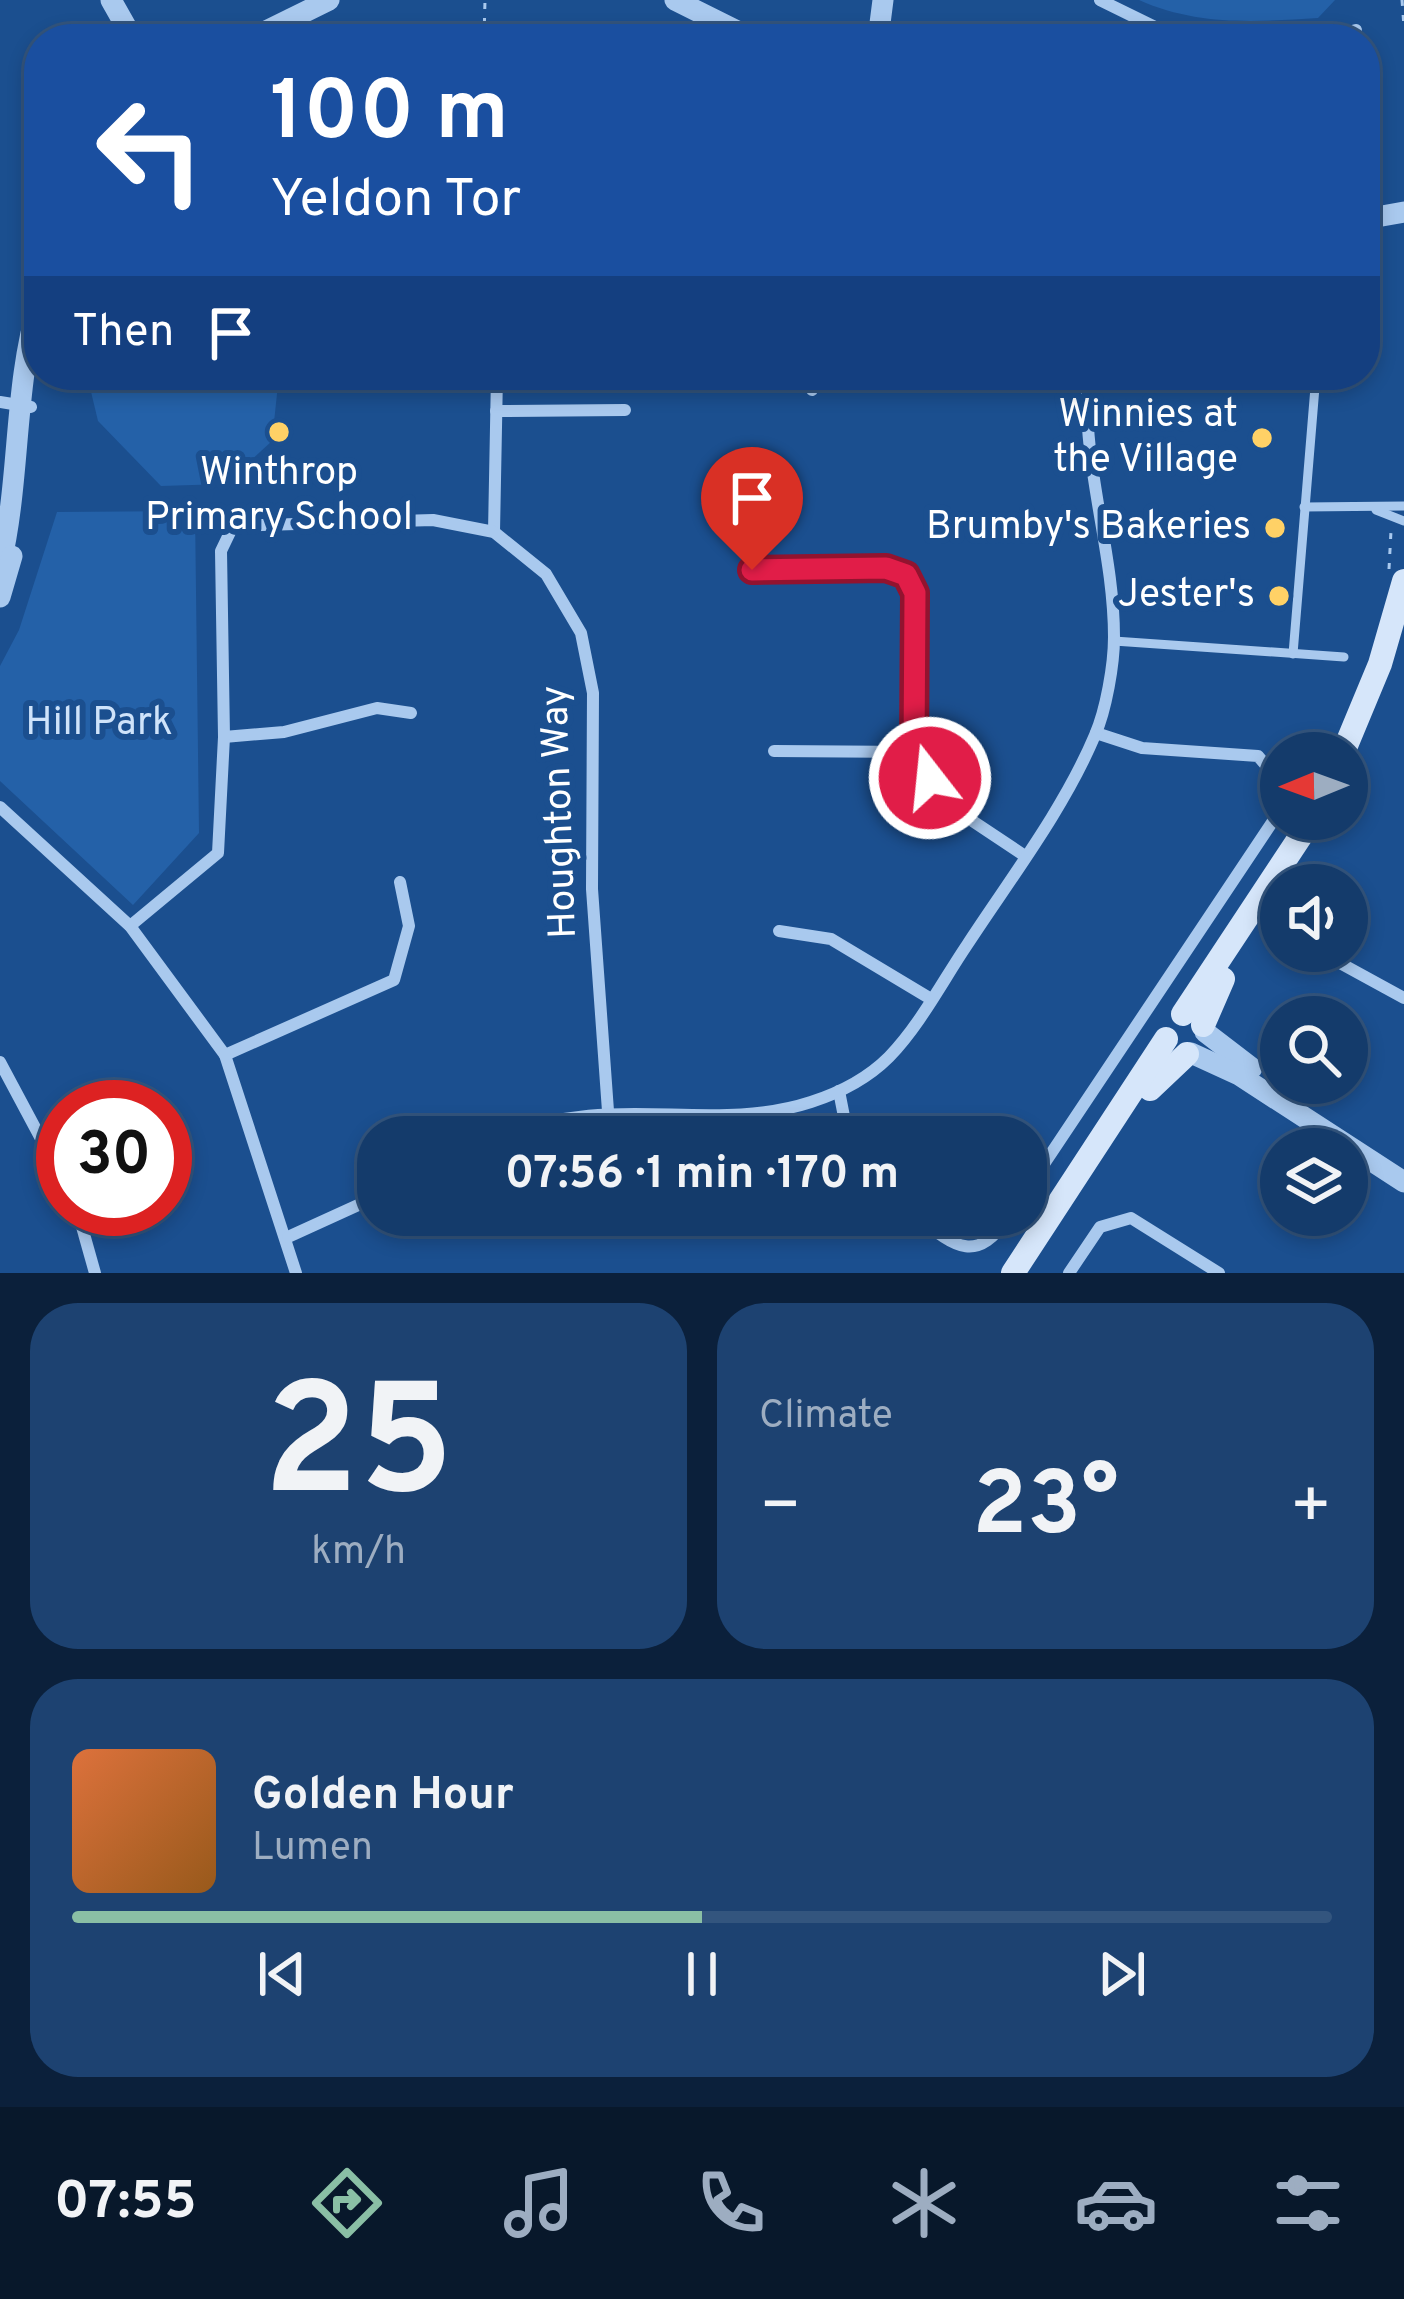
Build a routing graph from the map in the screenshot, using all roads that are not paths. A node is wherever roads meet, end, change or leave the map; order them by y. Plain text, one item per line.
1 (299, 0) edge
2 (328, 0) edge
3 (675, 0) edge
4 (698, 0) edge
5 (1100, 0) edge
6 (256, 24) edge
7 (280, 24) edge
8 (723, 24) edge
9 (744, 24) edge
10 (1149, 24) edge
11 (24, 368) edge
12 (497, 390) edge
13 (1087, 390) edge
14 (1315, 390) edge
15 (17, 399) edge
16 (626, 410) dead end
17 (496, 411) junction
18 (1304, 506) junction
19 (1404, 506) edge
20 (1376, 510) junction
21 (1404, 520) edge
22 (494, 532) junction
23 (0, 566) edge
24 (752, 570) dead end
25 (1404, 581) edge
26 (0, 597) edge
27 (1404, 617) edge
28 (1114, 641) junction
29 (1293, 654) junction
30 (1344, 657) dead end
31 (411, 713) dead end
32 (1352, 732) edge
33 (1360, 732) edge
34 (1096, 734) junction
35 (224, 737) junction
36 (774, 751) dead end
37 (914, 752) junction
38 (1260, 758) edge
39 (0, 807) edge
40 (1260, 840) edge
41 (1300, 840) edge
42 (1025, 856) junction
43 (400, 882) dead end
44 (1260, 924) edge
45 (130, 926) junction
46 (779, 931) dead end
47 (1356, 972) edge
48 (1404, 998) edge
49 (931, 999) junction
50 (1189, 1036) junction
51 (225, 1055) junction
52 (0, 1062) edge
53 (839, 1091) junction
54 (608, 1111) junction
55 (571, 1116) edge
56 (844, 1116) edge
57 (36, 1129) edge
58 (1047, 1160) edge
59 (1404, 1170) edge
60 (1404, 1182) edge
61 (357, 1206) edge
62 (85, 1236) edge
63 (942, 1236) edge
64 (995, 1236) edge
65 (288, 1237) junction
66 (95, 1273) edge
67 (296, 1273) edge
68 (1013, 1273) edge
69 (1027, 1273) edge
70 (1070, 1273) edge
71 (1219, 1273) edge

1 - 6 street
2 - 7 street
3 - 8 street
4 - 9 street
5 - 10 street
11 - 15 street
12 - 17 street
13 - 28 street
14 - 18 lane
15 - 23 street
15 - 26 street
16 - 17 street
17 - 22 street
18 - 20 lane
18 - 29 lane
19 - 20 lane
20 - 21 lane
22 - 35 street, Houghton Way
22 - 54 street, Houghton Way
24 - 37 street
25 - 32 main road
27 - 33 main road
28 - 29 lane
28 - 34 street
29 - 30 lane
31 - 35 street
34 - 38 street
34 - 42 street
35 - 45 street, Houghton Way
36 - 37 street
37 - 42 street
39 - 45 street
40 - 58 street
41 - 50 main road
42 - 49 street
43 - 51 street
44 - 50 main road
45 - 51 street
46 - 49 street
47 - 48 street
49 - 53 street
50 - 59 street
50 - 60 street
50 - 68 main road
50 - 69 main road
51 - 65 street
52 - 57 street
53 - 54 street
53 - 56 street
54 - 55 street
61 - 65 street
62 - 66 street
63 - 64 street
65 - 67 street
70 - 71 street

